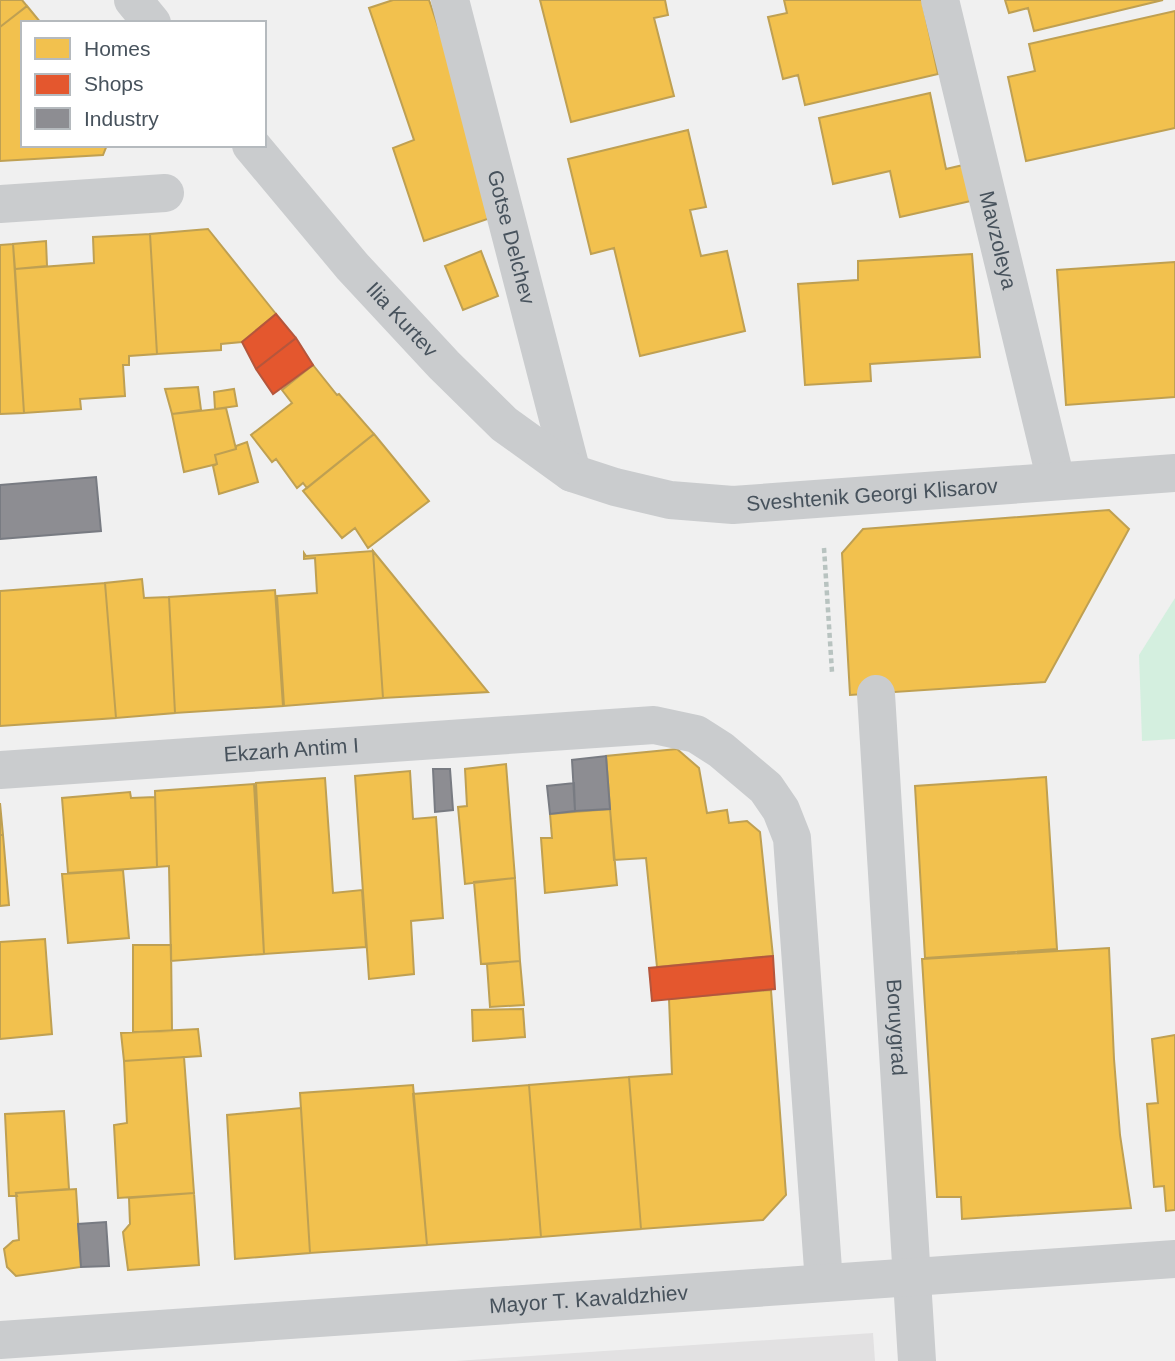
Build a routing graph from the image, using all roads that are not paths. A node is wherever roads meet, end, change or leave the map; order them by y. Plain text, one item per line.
1 (133, 0) edge
2 (450, 0) edge
3 (940, 0) edge
4 (150, 21) edge
5 (253, 147) edge
6 (165, 193) dead end
7 (0, 204) edge
8 (572, 473) junction
9 (1175, 473) edge
10 (1056, 481) junction
11 (876, 694) dead end
12 (0, 770) edge
13 (1175, 1259) edge
14 (913, 1276) junction
15 (824, 1283) junction
16 (0, 1340) edge
17 (918, 1361) edge

1 - 4 street
2 - 8 street, Gotse Delchev
3 - 10 street, Mavzoleya
5 - 8 street, Ilia Kurtev
6 - 7 street
8 - 10 street, Sveshtenik Georgi Klisarov
9 - 10 street, Sveshtenik Georgi Klisarov
11 - 14 street, Boruygrad
12 - 15 street, Ekzarh Antim I
13 - 14 street, Mayor T. Kavaldzhiev
14 - 15 street, Mayor T. Kavaldzhiev
14 - 17 street, Boruygrad
15 - 16 street, Mayor T. Kavaldzhiev

